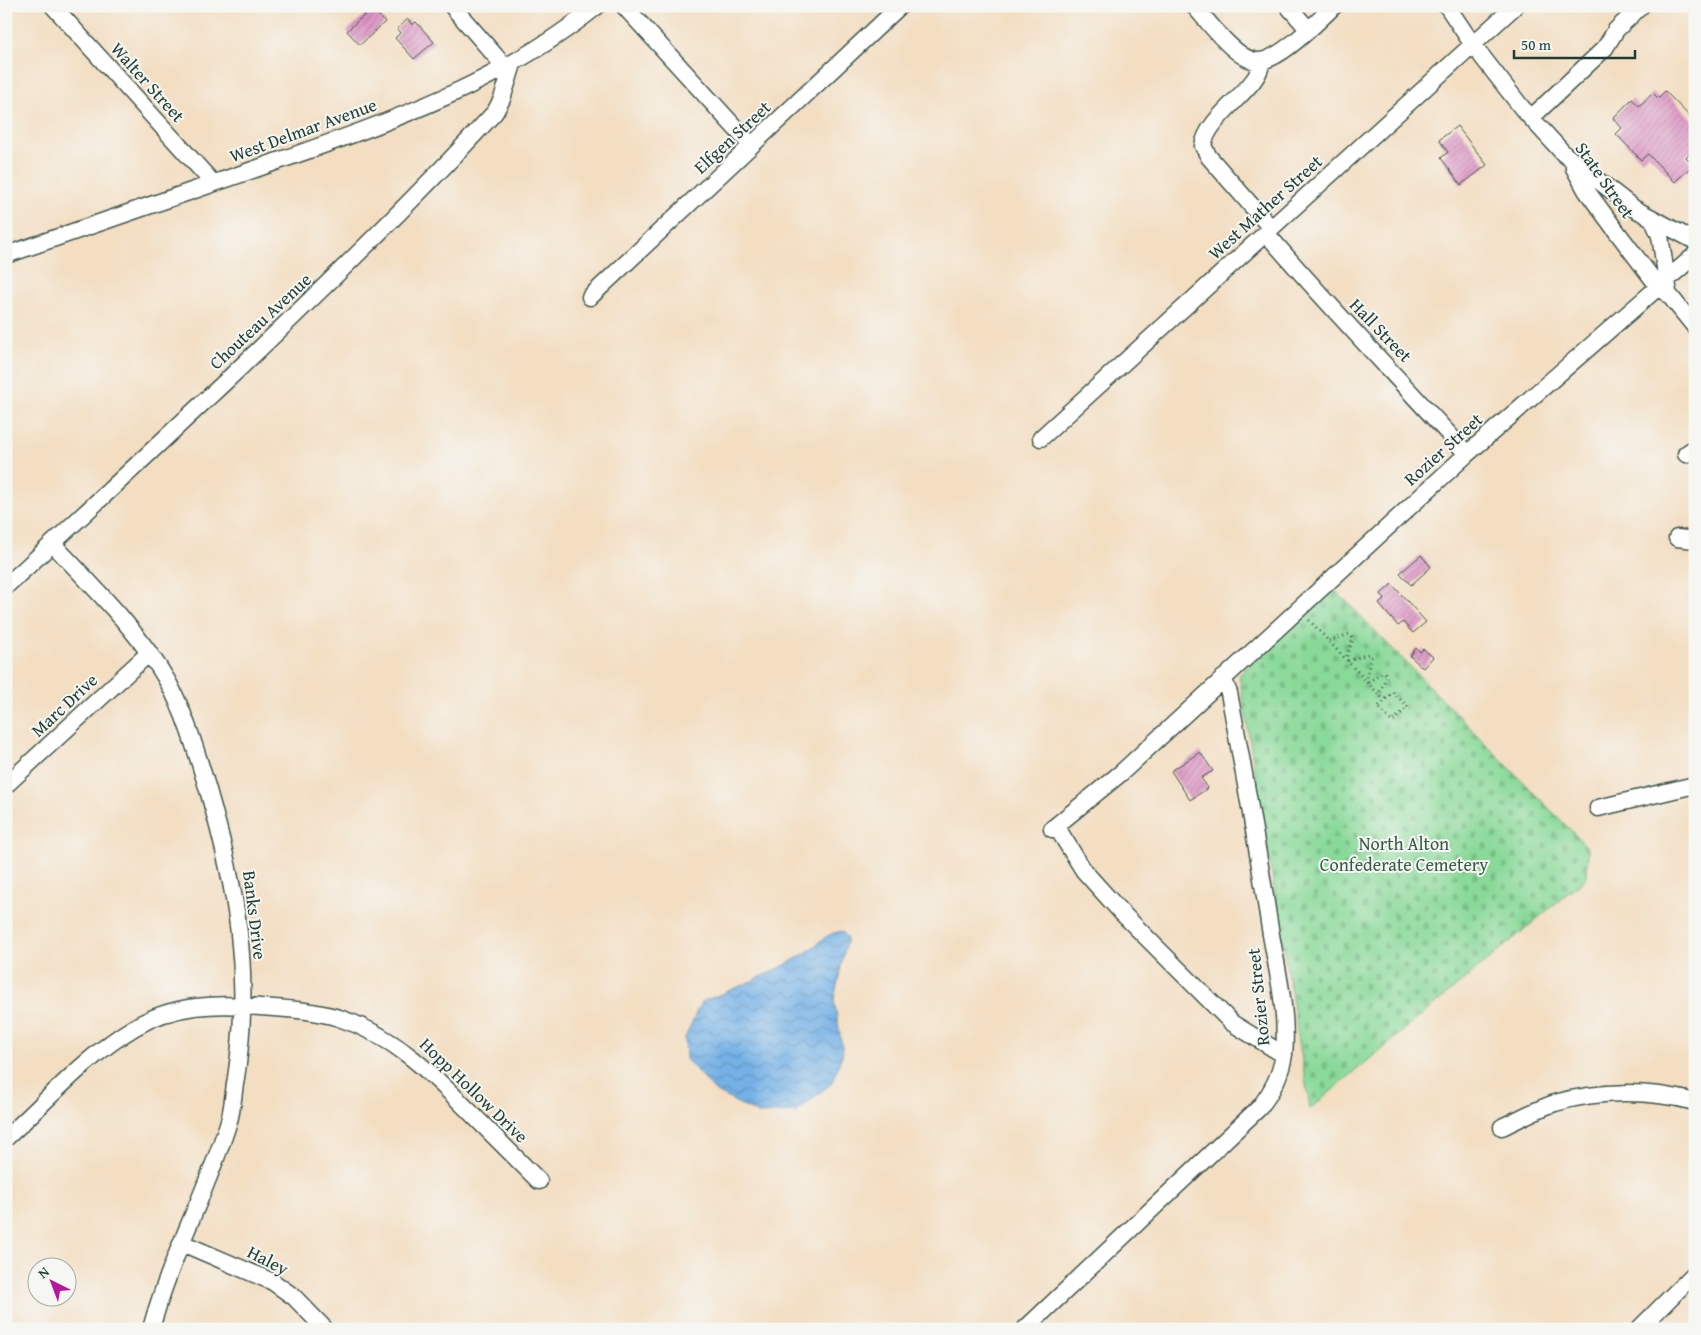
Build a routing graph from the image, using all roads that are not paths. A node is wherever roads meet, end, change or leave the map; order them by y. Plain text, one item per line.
1 (53, 6) edge
2 (452, 6) edge
3 (597, 6) edge
4 (624, 6) edge
5 (900, 6) edge
6 (1194, 6) edge
7 (1288, 6) edge
8 (1334, 6) edge
9 (1447, 6) edge
10 (1515, 6) edge
11 (1641, 6) edge
12 (1308, 29) junction
13 (1473, 45) junction
14 (1261, 61) junction
15 (509, 66) junction
16 (1531, 118) junction
17 (751, 145) junction
18 (1570, 159) junction
19 (213, 183) junction
20 (1652, 218) junction
21 (1268, 230) junction
22 (1695, 241) edge
23 (6, 255) edge
24 (1695, 255) edge
25 (1665, 287) junction
26 (590, 297) dead end
27 (1695, 328) edge
28 (1041, 438) dead end
29 (1467, 454) junction
30 (1677, 538) dead end
31 (1695, 540) edge
32 (53, 544) junction
33 (6, 586) edge
34 (149, 653) junction
35 (1223, 678) junction
36 (6, 785) edge
37 (1695, 785) edge
38 (1598, 808) dead end
39 (243, 1005) junction
40 (1284, 1056) junction
41 (1695, 1102) edge
42 (1502, 1127) dead end
43 (6, 1138) edge
44 (539, 1181) dead end
45 (182, 1243) junction
46 (1695, 1274) edge
47 (151, 1329) edge
48 (325, 1329) edge
49 (1025, 1329) edge
50 (1640, 1329) edge

1 - 19 street, Walter Street
2 - 15 street
3 - 15 street, West Delmar Avenue
4 - 17 street
5 - 17 street, Elfgen Street
6 - 14 street
7 - 12 street
8 - 12 street
9 - 13 street, State Street
10 - 13 street, West Mather Street
11 - 16 street
12 - 14 street
13 - 16 street, State Street
13 - 21 street, West Mather Street
14 - 21 street, Hall Street
15 - 19 street, West Delmar Avenue
15 - 32 street, Chouteau Avenue
16 - 18 street, State Street
17 - 26 street, Elfgen Street
18 - 20 street
18 - 25 street, State Street
19 - 23 street, West Delmar Avenue
20 - 22 street
20 - 25 street
21 - 28 street, West Mather Street
21 - 29 street, Hall Street
24 - 25 street, Rozier Street
25 - 27 street, State Street
25 - 29 street, Rozier Street
29 - 35 street, Rozier Street
30 - 31 street
32 - 33 street, Chouteau Avenue
32 - 34 street, Banks Drive
34 - 36 street, Marc Drive
34 - 39 street, Banks Drive
35 - 40 street, Rozier Street
35 - 40 street, Rozier Street
37 - 38 street
39 - 43 street, Hopp Hollow Drive
39 - 44 street, Hopp Hollow Drive
39 - 45 street, Banks Drive
40 - 49 street, Rozier Street
41 - 42 street
45 - 47 street, Banks Drive
45 - 48 street, Haley
46 - 50 street

